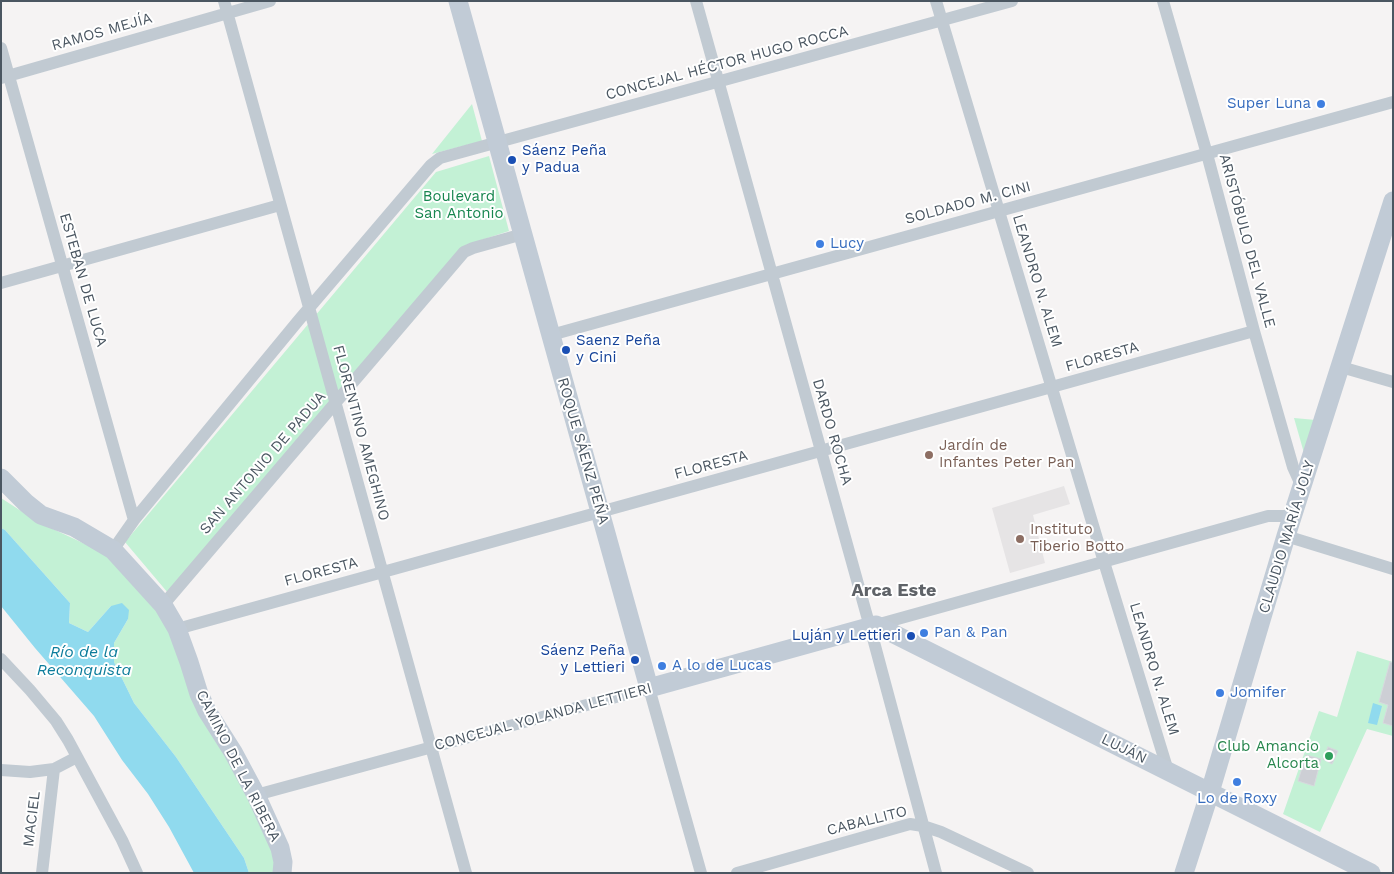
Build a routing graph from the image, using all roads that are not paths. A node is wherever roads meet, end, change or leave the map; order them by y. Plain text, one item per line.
1 (270, 1) edge
2 (458, 1) edge
3 (696, 1) edge
4 (936, 1) edge
5 (1012, 1) edge
6 (1164, 1) edge
7 (225, 7) edge
8 (942, 20) junction
9 (1, 48) edge
10 (5, 77) edge
11 (718, 82) junction
12 (1393, 102) edge
13 (498, 143) junction
14 (1207, 154) junction
15 (1393, 201) edge
16 (280, 205) junction
17 (999, 211) junction
18 (523, 234) junction
19 (62, 265) junction
20 (772, 274) junction
21 (1, 283) edge
22 (309, 308) junction
23 (1254, 331) junction
24 (551, 335) junction
25 (1341, 367) junction
26 (1393, 382) edge
27 (1052, 388) junction
28 (335, 404) junction
29 (821, 451) junction
30 (1, 478) edge
31 (1302, 488) junction
32 (600, 512) junction
33 (1293, 516) junction
34 (134, 520) junction
35 (1286, 536) junction
36 (113, 550) junction
37 (1104, 562) junction
38 (1393, 569) edge
39 (382, 572) junction
40 (163, 605) junction
41 (873, 626) junction
42 (177, 629) junction
43 (1, 659) edge
44 (649, 688) junction
45 (431, 748) junction
46 (77, 758) junction
47 (54, 769) junction
48 (1, 770) edge
49 (1168, 771) junction
50 (1210, 792) junction
51 (256, 795) junction
52 (923, 826) junction
53 (42, 873) edge
54 (137, 873) edge
55 (282, 873) edge
56 (466, 873) edge
57 (701, 873) edge
58 (737, 873) edge
59 (936, 873) edge
60 (1028, 873) edge
61 (1184, 873) edge
62 (1371, 873) edge

1 - 7 street, RAMOS MEJÍA
2 - 13 street, ROQUE SÁENZ PEÑA
3 - 11 street, DARDO ROCHA
4 - 8 street, LEANDRO N. ALEM
5 - 8 street, CONCEJAL HÉCTOR HUGO ROCCA
6 - 14 street, ARISTÓBULO DEL VALLE
7 - 10 street, RAMOS MEJÍA
7 - 16 street, FLORENTINO AMEGHINO
8 - 11 street, CONCEJAL HÉCTOR HUGO ROCCA
8 - 17 street, LEANDRO N. ALEM
9 - 10 street, ESTEBAN DE LUCA
10 - 19 street, ESTEBAN DE LUCA
11 - 13 street, CONCEJAL HÉCTOR HUGO ROCCA
11 - 20 street, DARDO ROCHA
12 - 14 street, SOLDADO M. CINI
13 - 18 street, ROQUE SÁENZ PEÑA
13 - 22 street, CONCEJAL HÉCTOR HUGO ROCCA
14 - 17 street, SOLDADO M. CINI
14 - 23 street, ARISTÓBULO DEL VALLE
15 - 25 street, CLAUDIO MARÍA JOLY
16 - 19 street
16 - 22 street, FLORENTINO AMEGHINO
17 - 20 street, SOLDADO M. CINI
17 - 27 street, LEANDRO N. ALEM
18 - 24 street, ROQUE SÁENZ PEÑA
18 - 28 street, SAN ANTONIO DE PADUA
19 - 21 street
19 - 34 street, ESTEBAN DE LUCA
20 - 24 street, SOLDADO M. CINI
20 - 29 street, DARDO ROCHA
22 - 28 street, FLORENTINO AMEGHINO
22 - 34 street
23 - 27 street, FLORESTA
23 - 31 street, ARISTÓBULO DEL VALLE
24 - 32 street, ROQUE SÁENZ PEÑA
25 - 26 street
25 - 31 street, CLAUDIO MARÍA JOLY
27 - 29 street, FLORESTA
27 - 37 street, LEANDRO N. ALEM
28 - 39 street, FLORENTINO AMEGHINO
28 - 40 street, SAN ANTONIO DE PADUA
29 - 32 street, FLORESTA
29 - 41 street, DARDO ROCHA
30 - 36 street, CAMINO DE LA RIBERA
31 - 33 street, CLAUDIO MARÍA JOLY
32 - 39 street, FLORESTA
32 - 44 street, ROQUE SÁENZ PEÑA
33 - 35 street, CLAUDIO MARÍA JOLY
33 - 37 street, CONCEJAL YOLANDA LETTIERI
34 - 36 street
35 - 38 street
35 - 50 street, CLAUDIO MARÍA JOLY
36 - 40 street, CAMINO DE LA RIBERA
37 - 41 street, CONCEJAL YOLANDA LETTIERI
37 - 49 street, LEANDRO N. ALEM
39 - 42 street, FLORESTA
39 - 45 street, FLORENTINO AMEGHINO
40 - 42 street, CAMINO DE LA RIBERA
41 - 44 street, CONCEJAL YOLANDA LETTIERI
41 - 49 street, LUJÁN
41 - 52 street, DARDO ROCHA
42 - 51 street, CAMINO DE LA RIBERA
43 - 46 street
44 - 45 street, CONCEJAL YOLANDA LETTIERI
44 - 57 street, ROQUE SÁENZ PEÑA
45 - 51 street, CONCEJAL YOLANDA LETTIERI
45 - 56 street, FLORENTINO AMEGHINO
46 - 47 street
46 - 54 street
47 - 48 street
47 - 53 street, MACIEL
49 - 50 street, LUJÁN
50 - 61 street, CLAUDIO MARÍA JOLY
50 - 62 street, LUJÁN
51 - 55 street, CAMINO DE LA RIBERA
52 - 58 street, CABALLITO
52 - 59 street, DARDO ROCHA
52 - 60 street, CABALLITO

